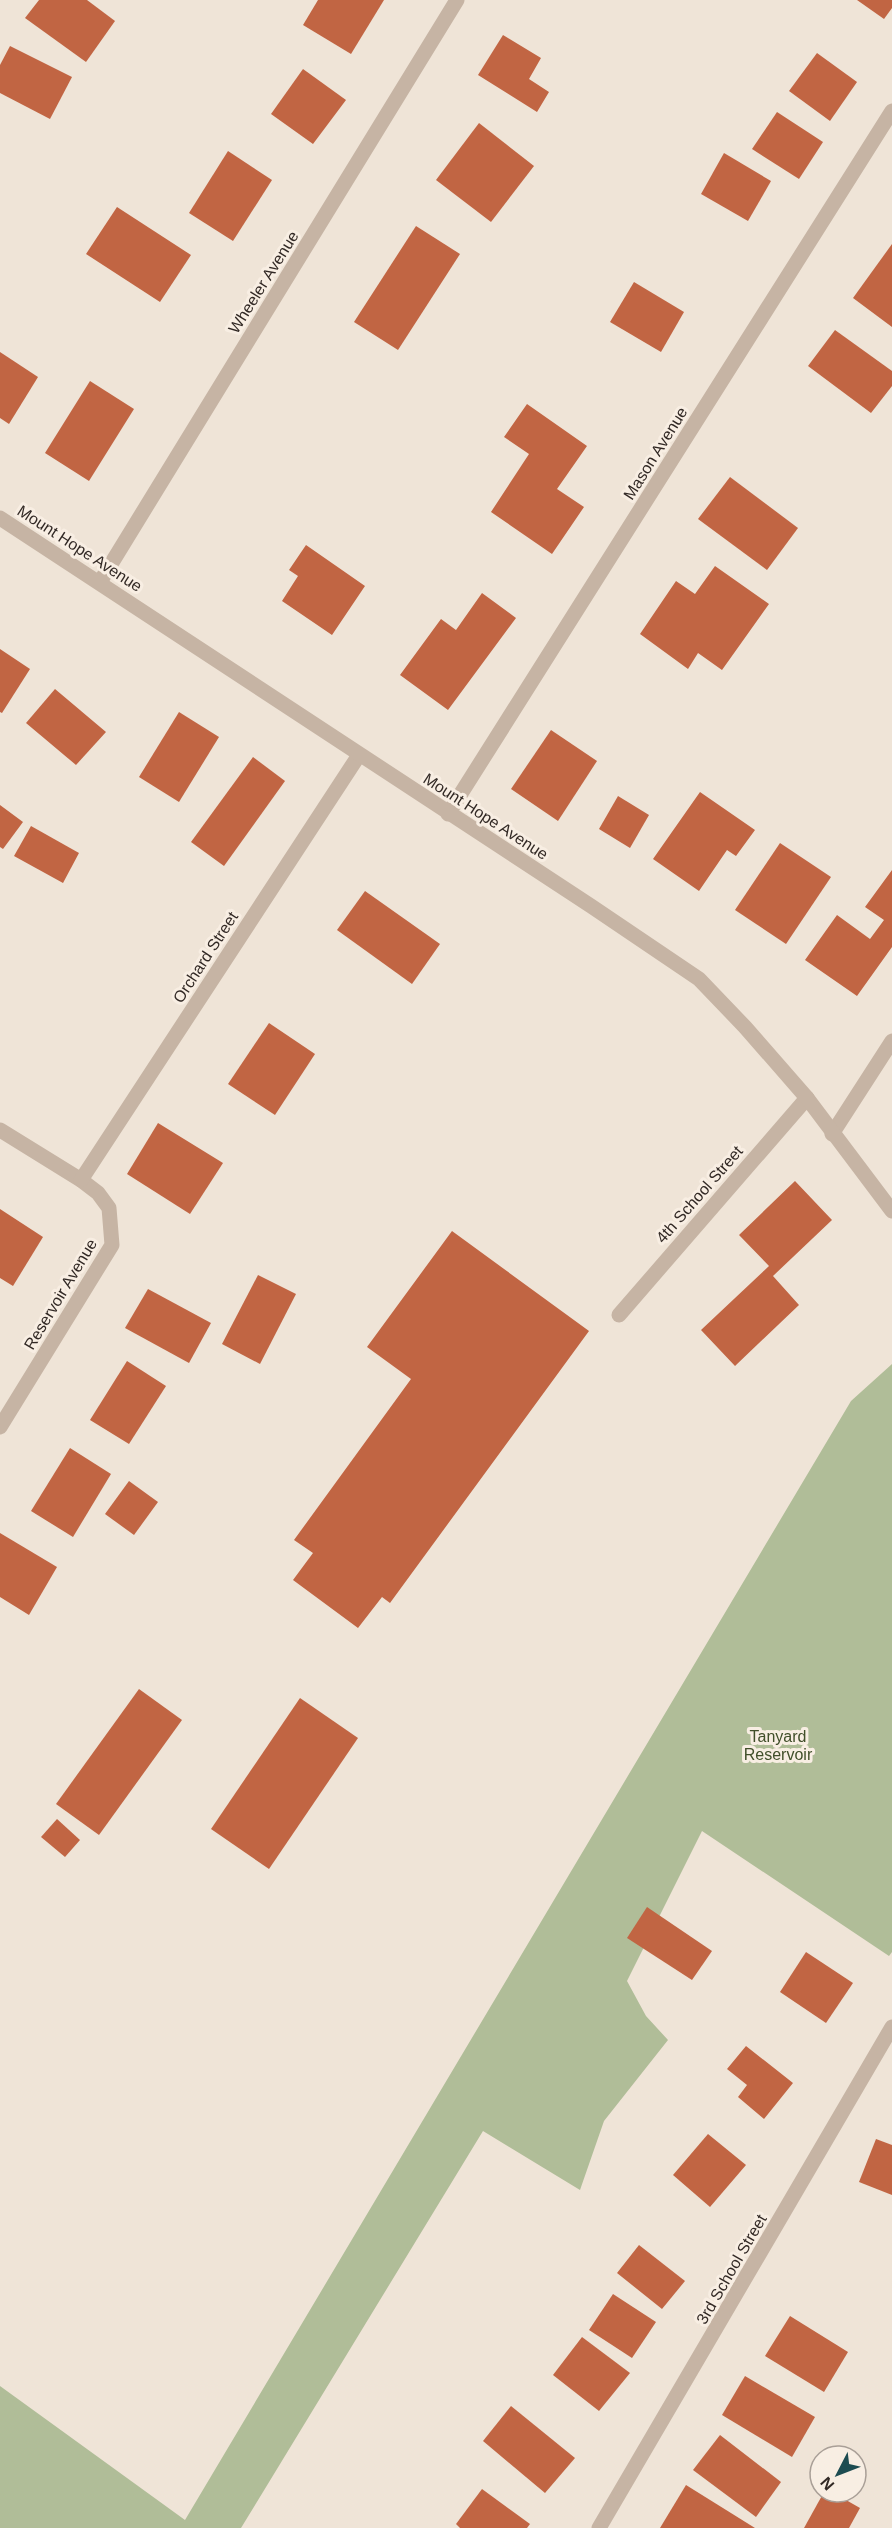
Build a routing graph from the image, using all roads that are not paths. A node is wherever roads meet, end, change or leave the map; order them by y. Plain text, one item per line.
1 (457, 0) edge
2 (892, 111) edge
3 (0, 518) edge
4 (100, 582) junction
5 (359, 755) junction
6 (448, 814) junction
7 (892, 1041) edge
8 (807, 1098) junction
9 (0, 1130) edge
10 (832, 1134) junction
11 (81, 1180) junction
12 (892, 1211) edge
13 (619, 1314) dead end
14 (0, 1427) edge
15 (892, 2027) edge
16 (599, 2528) edge

1 - 4 street, Wheeler Avenue
2 - 6 street, Mason Avenue
3 - 4 street, Mount Hope Avenue
4 - 5 street, Mount Hope Avenue
5 - 6 street, Mount Hope Avenue
5 - 11 street, Orchard Street
6 - 8 street, Mount Hope Avenue
7 - 10 street
8 - 10 street, Mount Hope Avenue
8 - 13 street, 4th School Street
9 - 11 street, Reservoir Avenue
10 - 12 street, Mount Hope Avenue
11 - 14 street, Reservoir Avenue
15 - 16 street, 3rd School Street

